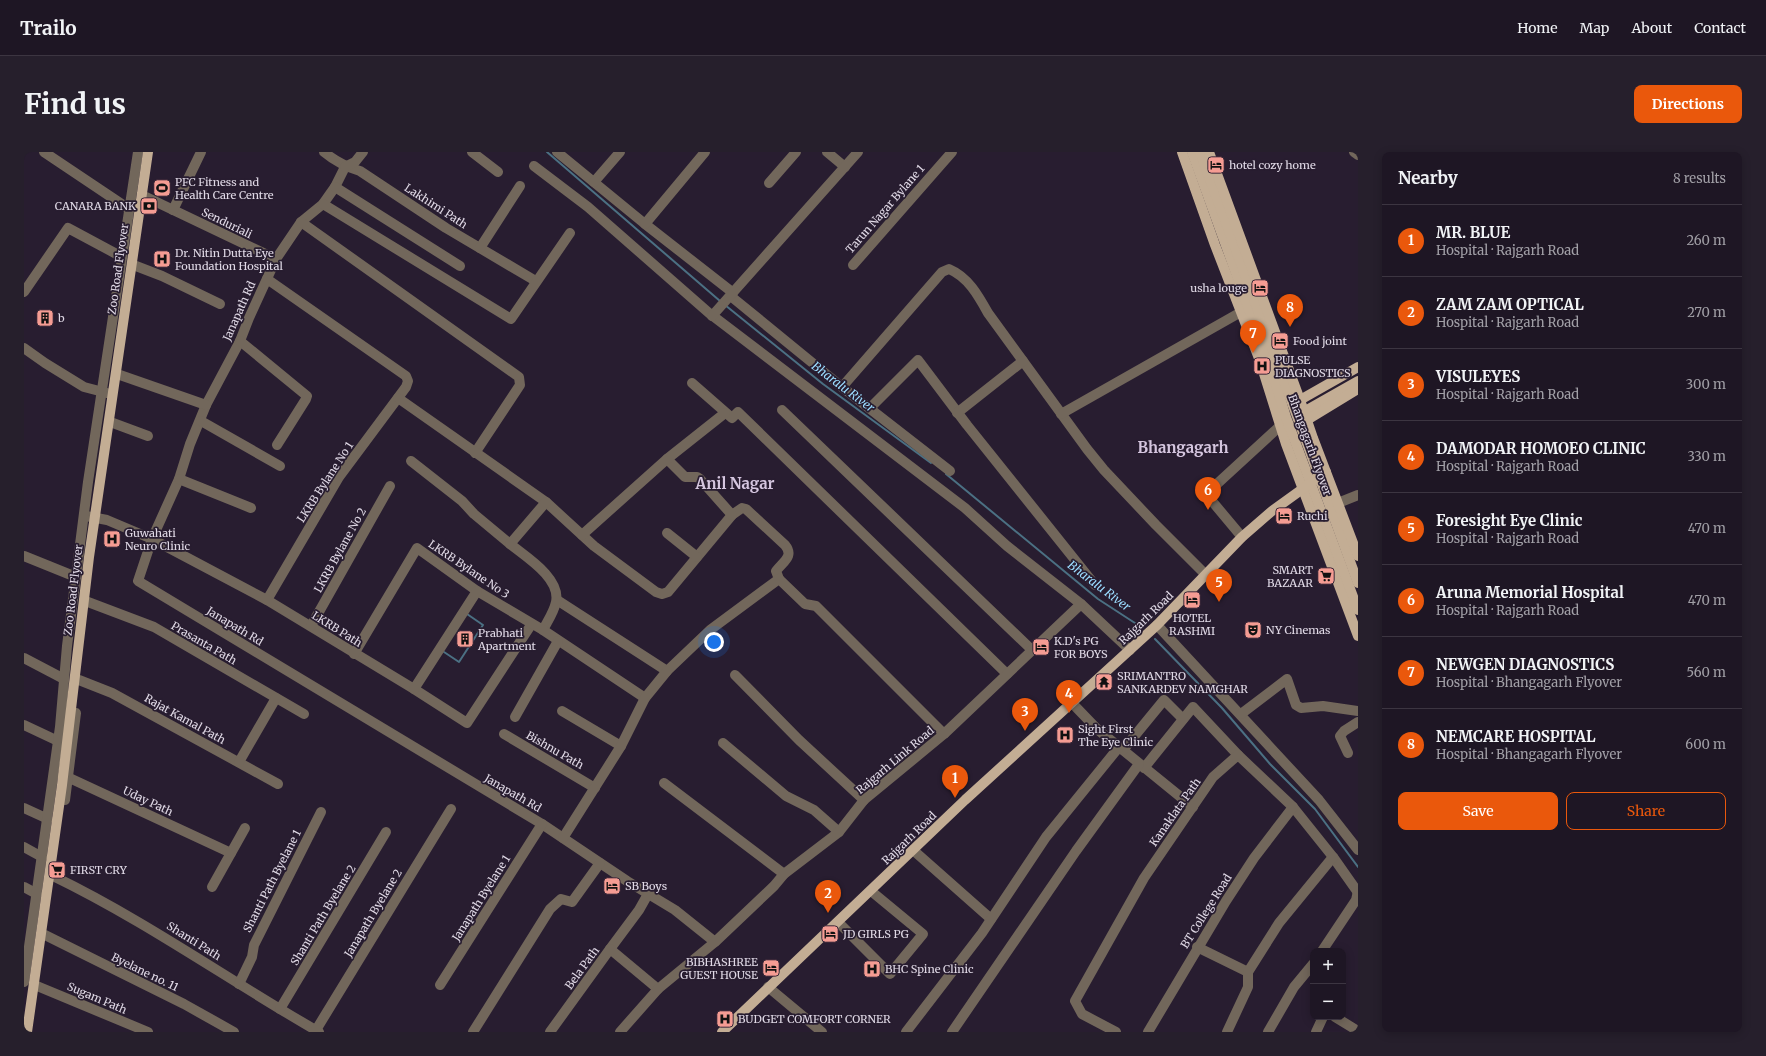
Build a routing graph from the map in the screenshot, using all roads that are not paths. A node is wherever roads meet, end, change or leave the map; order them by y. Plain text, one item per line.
1 (44, 152) edge
2 (140, 152) edge
3 (153, 152) edge
4 (201, 152) edge
5 (324, 152) edge
6 (363, 152) edge
7 (472, 152) edge
8 (557, 152) edge
9 (620, 152) edge
10 (705, 152) edge
11 (796, 152) edge
12 (827, 152) edge
13 (858, 152) edge
14 (952, 152) edge
15 (1182, 152) edge
16 (1192, 152) edge
17 (1200, 152) edge
18 (1209, 152) edge
19 (1354, 152) edge
20 (1358, 155) edge
21 (345, 166) junction
22 (534, 166) dead end
23 (845, 167) junction
24 (498, 172) dead end
25 (594, 182) junction
26 (769, 183) dead end
27 (520, 186) dead end
28 (335, 187) junction
29 (146, 197) junction
30 (324, 204) junction
31 (129, 209) junction
32 (172, 210) junction
33 (301, 222) junction
34 (644, 224) junction
35 (570, 233) dead end
36 (480, 248) junction
37 (122, 257) junction
38 (276, 259) junction
39 (853, 265) dead end
40 (136, 266) junction
41 (460, 266) dead end
42 (267, 279) junction
43 (535, 282) junction
44 (24, 292) edge
45 (732, 292) junction
46 (220, 304) dead end
47 (1241, 312) junction
48 (712, 316) junction
49 (240, 342) junction
50 (24, 348) edge
51 (1023, 361) junction
52 (1358, 367) edge
53 (120, 375) junction
54 (1292, 381) junction
55 (1358, 381) edge
56 (692, 383) dead end
57 (842, 387) junction
58 (1358, 389) edge
59 (1269, 391) junction
60 (101, 392) junction
61 (117, 395) junction
62 (398, 398) junction
63 (1300, 400) junction
64 (206, 405) junction
65 (870, 408) junction
66 (782, 410) dead end
67 (725, 413) junction
68 (957, 413) junction
69 (1061, 414) junction
70 (1297, 416) junction
71 (1307, 420) junction
72 (201, 422) junction
73 (113, 423) junction
74 (1280, 426) junction
75 (148, 436) dead end
76 (277, 445) dead end
77 (476, 453) junction
78 (667, 459) junction
79 (411, 461) dead end
80 (280, 466) dead end
81 (950, 470) dead end
82 (1327, 476) junction
83 (179, 479) junction
84 (390, 486) dead end
85 (1304, 490) junction
86 (1358, 495) edge
87 (546, 502) junction
88 (1338, 503) junction
89 (251, 508) dead end
90 (732, 515) junction
91 (84, 516) junction
92 (99, 518) junction
93 (667, 533) dead end
94 (582, 535) junction
95 (1242, 536) junction
96 (152, 539) junction
97 (510, 544) junction
98 (24, 556) edge
99 (1358, 556) edge
100 (697, 557) junction
101 (76, 577) junction
102 (1204, 577) junction
103 (779, 579) junction
104 (1358, 583) edge
105 (1095, 585) dead end
106 (477, 591) junction
107 (267, 600) junction
108 (557, 600) junction
109 (88, 602) junction
110 (1081, 604) junction
111 (1358, 610) edge
112 (1157, 624) junction
113 (531, 625) junction
114 (311, 626) junction
115 (543, 630) junction
116 (1358, 636) edge
117 (558, 641) junction
118 (1032, 650) junction
119 (1130, 650) junction
120 (354, 654) junction
121 (24, 658) edge
122 (667, 671) junction
123 (1007, 674) junction
124 (735, 675) dead end
125 (64, 679) junction
126 (79, 680) junction
127 (414, 689) junction
128 (276, 698) junction
129 (645, 698) junction
130 (1072, 703) junction
131 (562, 711) dead end
132 (1358, 711) edge
133 (304, 714) dead end
134 (1241, 714) junction
135 (515, 717) dead end
136 (1182, 719) junction
137 (1358, 722) edge
138 (24, 725) edge
139 (504, 734) dead end
140 (944, 734) junction
141 (58, 741) junction
142 (723, 743) dead end
143 (621, 746) junction
144 (1121, 748) junction
145 (1348, 753) dead end
146 (1238, 755) junction
147 (239, 762) junction
148 (1142, 766) junction
149 (54, 771) junction
150 (68, 778) junction
151 (664, 783) dead end
152 (278, 784) dead end
153 (595, 788) junction
154 (864, 800) junction
155 (1193, 807) junction
156 (1293, 807) junction
157 (24, 808) edge
158 (451, 809) dead end
159 (321, 812) dead end
160 (48, 819) junction
161 (542, 824) junction
162 (245, 828) dead end
163 (386, 832) dead end
164 (839, 832) junction
165 (563, 838) junction
166 (24, 847) edge
167 (913, 850) junction
168 (1358, 850) edge
169 (231, 852) junction
170 (42, 857) junction
171 (1333, 857) junction
172 (600, 863) junction
173 (784, 874) junction
174 (53, 876) junction
175 (24, 887) edge
176 (212, 887) dead end
177 (871, 891) junction
178 (1358, 891) edge
179 (37, 894) junction
180 (648, 894) junction
181 (991, 919) junction
182 (838, 922) junction
183 (45, 935) junction
184 (715, 942) junction
185 (1197, 947) junction
186 (1324, 948) edge
187 (610, 949) junction
188 (1310, 968) edge
189 (1248, 972) junction
190 (24, 982) edge
191 (239, 984) junction
192 (440, 985) dead end
193 (37, 986) junction
194 (768, 987) junction
195 (658, 989) junction
196 (280, 1010) junction
197 (24, 1014) edge
198 (1322, 1020) edge
199 (1341, 1020) edge
200 (318, 1031) edge
201 (1358, 1031) edge
202 (27, 1032) edge
203 (31, 1032) edge
204 (148, 1032) edge
205 (234, 1032) edge
206 (473, 1032) edge
207 (550, 1032) edge
208 (620, 1032) edge
209 (722, 1032) edge
210 (822, 1032) edge
211 (906, 1032) edge
212 (952, 1032) edge
213 (1116, 1032) edge
214 (1148, 1032) edge
215 (1227, 1032) edge
216 (1268, 1032) edge
217 (1316, 1032) edge

1 - 31 street
2 - 31 street
2 - 197 main road, Zoo Road Flyover
2 - 202 main road, Zoo Road Flyover
3 - 29 street
4 - 32 street
5 - 21 street, Lakhimi Path
6 - 21 street
7 - 24 street
8 - 25 street
9 - 25 street
10 - 34 street
11 - 26 street
12 - 23 street
13 - 23 street
14 - 39 street, Tarun Nagar Bylane 1
15 - 47 main road
16 - 111 main road, Bhangagarh Flyover
17 - 70 main road, Bhangagarh Flyover
18 - 54 main road
19 - 20 street
21 - 28 street, Janapath Rd
21 - 36 street, Lakhimi Path
22 - 48 street
23 - 45 street
25 - 34 street
27 - 36 street
28 - 30 street, Janapath Rd
28 - 41 street
29 - 32 street, Senduriali
29 - 40 street
30 - 33 street, Janapath Rd
30 - 43 street
31 - 37 street
32 - 38 street, Senduriali
33 - 38 street, Janapath Rd
33 - 77 street
34 - 45 street
35 - 43 street
36 - 43 street, Lakhimi Path
37 - 44 street
37 - 60 street
38 - 42 street, Janapath Rd
40 - 46 street
40 - 53 street
42 - 49 street, Janapath Rd
42 - 62 street, LKRB Bylane No 1
45 - 48 street
45 - 57 street
47 - 59 main road
47 - 69 street
48 - 110 street
49 - 64 street, Janapath Rd
49 - 76 street
50 - 60 street
51 - 57 street
51 - 68 street
51 - 69 street
52 - 63 main road
53 - 61 street
53 - 64 street
54 - 59 main road
54 - 63 main road
55 - 70 main road
56 - 67 street
57 - 65 street
58 - 71 main road
59 - 74 main road
60 - 61 street
60 - 91 street
61 - 73 street
62 - 77 street
62 - 107 street, LKRB Bylane No 1
63 - 71 main road
64 - 72 street, Janapath Rd
65 - 68 street
65 - 81 street
66 - 118 street
67 - 78 street
67 - 123 street
68 - 105 street
69 - 102 street
70 - 104 main road, Bhangagarh Flyover
71 - 82 main road
72 - 80 street
72 - 83 street, Janapath Rd
73 - 75 street
73 - 92 street
74 - 85 main road
74 - 95 street
77 - 87 street
78 - 90 street
78 - 94 street
79 - 97 street
82 - 85 main road, Rajgarh Road
82 - 88 main road
83 - 89 street
83 - 96 street, Janapath Rd
84 - 114 street, LKRB Bylane No 2
85 - 95 main road, Rajgarh Road
85 - 102 main road, Rajgarh Road
85 - 116 main road
86 - 88 street
87 - 94 street
87 - 97 street
88 - 99 main road
90 - 100 street
90 - 103 street
91 - 92 street, LKRB Path
91 - 101 street
92 - 96 street, LKRB Path
92 - 109 street
93 - 100 street
94 - 100 street
95 - 102 main road, Rajgarh Road
96 - 107 street, LKRB Path
96 - 161 street, Janapath Rd
97 - 108 street
98 - 101 street
101 - 125 street
102 - 112 main road, Rajgarh Road
103 - 122 street
103 - 140 street
106 - 113 street, LKRB Bylane No 3
106 - 120 street, LKRB Bylane No 3
106 - 127 street
107 - 114 street, LKRB Path
108 - 115 street
108 - 122 street
109 - 126 street
109 - 128 street, Prasanta Path
110 - 118 street, Rajgarh Link Road
110 - 119 street
112 - 119 main road, Rajgarh Road
112 - 134 street
113 - 115 street, LKRB Bylane No 3
113 - 127 street, LKRB Path
114 - 120 street, LKRB Path
115 - 117 street, LKRB Bylane No 3
117 - 129 street, LKRB Bylane No 3
117 - 135 street
118 - 123 street, Rajgarh Link Road
119 - 130 main road, Rajgarh Road
120 - 127 street, LKRB Path
121 - 125 street
122 - 129 street
123 - 140 street, Rajgarh Link Road
124 - 154 street
125 - 141 street
126 - 147 street, Rajat Kamal Path
126 - 150 street
128 - 133 street, Prasanta Path
128 - 147 street
129 - 143 street
130 - 144 street
130 - 167 main road, Rajgarh Road
131 - 143 street
132 - 134 street
134 - 168 street
136 - 144 street
136 - 146 street
136 - 148 street
137 - 145 street
138 - 141 street
139 - 153 street, Bishnu Path
140 - 154 street, Rajgarh Link Road
141 - 149 street
142 - 164 street
143 - 153 street
144 - 148 street
144 - 181 street
146 - 155 street, Kanaklata Path
146 - 156 street
147 - 152 street, Rajat Kamal Path
148 - 155 street
148 - 212 street
149 - 150 street, Uday Path
149 - 160 street
150 - 169 street, Uday Path
150 - 174 street
151 - 173 street
153 - 165 street
154 - 164 street, Rajgarh Link Road
155 - 213 street, Kanaklata Path
156 - 171 street
156 - 185 street, BT College Road
157 - 160 street
158 - 200 street, Janapath Byelane 2
159 - 191 street, Shanti Path Byelane 1
160 - 170 street
161 - 165 street, Janapath Rd
161 - 192 street, Janapath Byelane 1
162 - 169 street
163 - 196 street, Shanti Path Byelane 2
164 - 173 street, Rajgarh Link Road
165 - 172 street, Janapath Rd
166 - 170 street
167 - 177 main road, Rajgarh Road
167 - 181 street
169 - 176 street
170 - 179 street
171 - 178 street
171 - 189 street
172 - 180 street, Janapath Rd
172 - 206 street
173 - 184 street, Rajgarh Link Road
174 - 183 street
174 - 191 street, Shanti Path
175 - 179 street
177 - 182 main road, Rajgarh Road
177 - 182 street
178 - 186 street
179 - 190 street
180 - 184 street, Janapath Rd
180 - 187 street
181 - 211 street
182 - 194 main road, Rajgarh Road
183 - 193 street
183 - 205 street, Byelane no. 11
184 - 195 street, Rajgarh Link Road
185 - 189 street
185 - 214 street, BT College Road
187 - 195 street, Bela Path
187 - 207 street, Bela Path
188 - 216 street
189 - 215 street
191 - 196 street, Shanti Path
193 - 203 street
193 - 204 street, Sugam Path
194 - 209 main road, Rajgarh Road
194 - 210 street
195 - 208 street, Rajgarh Link Road
196 - 200 street, Shanti Path
198 - 217 street
199 - 201 street

